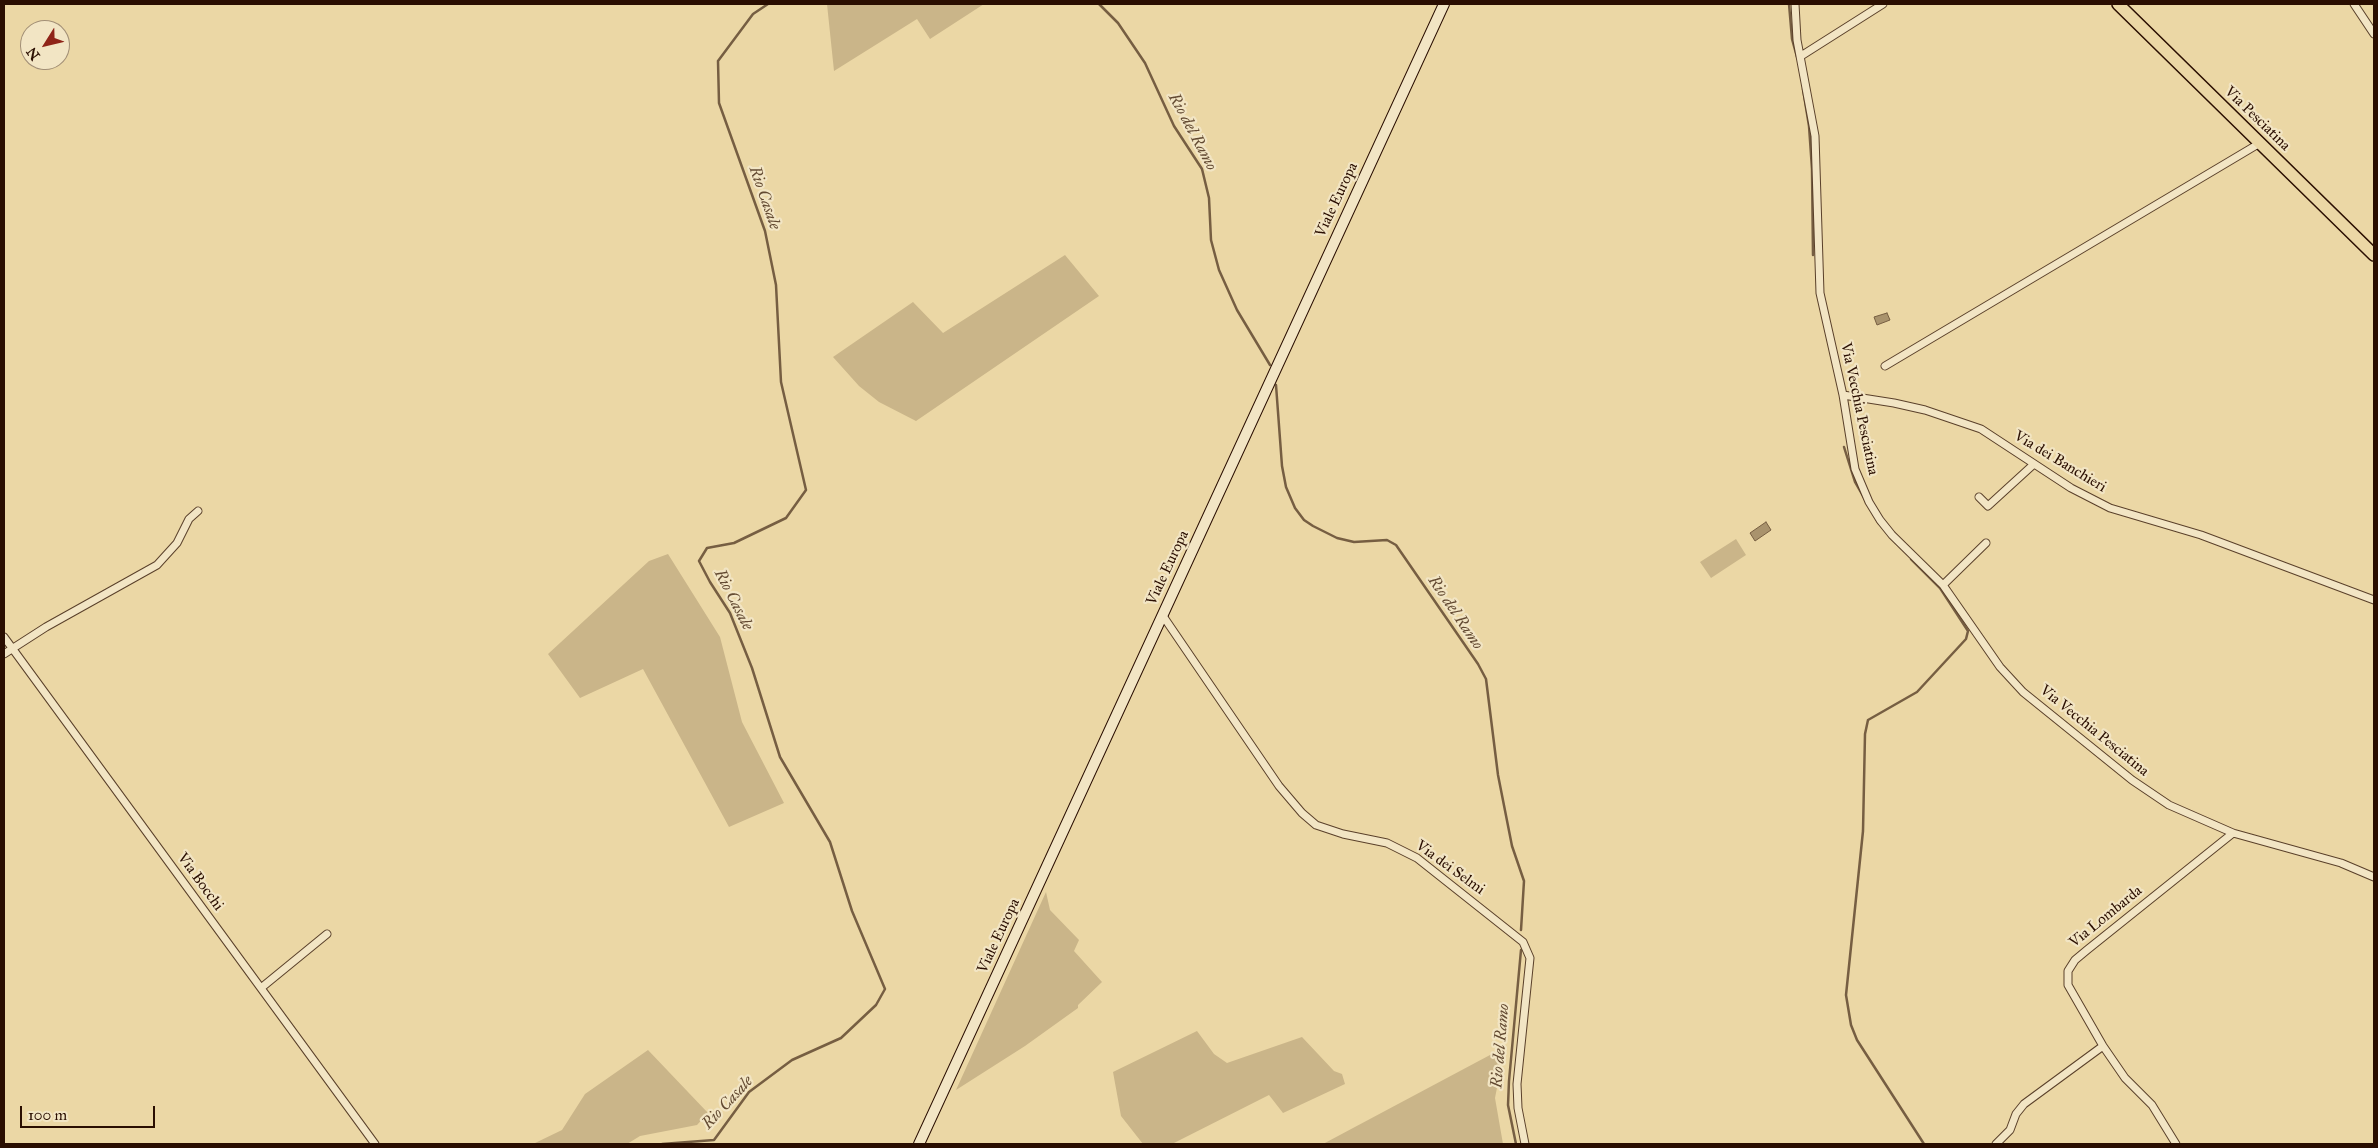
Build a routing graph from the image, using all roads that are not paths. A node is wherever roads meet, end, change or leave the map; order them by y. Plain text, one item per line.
1 (1444, 4) edge
2 (1795, 4) edge
3 (1883, 4) edge
4 (2118, 4) edge
5 (2354, 4) edge
6 (2374, 34) edge
7 (1801, 56) junction
8 (2260, 143) junction
9 (2374, 255) edge
10 (1885, 366) dead end
11 (1843, 395) junction
12 (2034, 464) junction
13 (1979, 497) dead end
14 (198, 511) dead end
15 (1986, 543) dead end
16 (1943, 585) junction
17 (2374, 600) edge
18 (1163, 616) junction
19 (4, 637) edge
20 (12, 648) junction
21 (4, 654) edge
22 (2233, 833) junction
23 (2374, 877) edge
24 (327, 934) dead end
25 (261, 988) junction
26 (2104, 1046) junction
27 (375, 1144) edge
28 (919, 1144) edge
29 (1525, 1144) edge
30 (1996, 1144) edge
31 (2176, 1144) edge

1 - 18 main road, Viale Europa
2 - 7 street, Via Vecchia Pesciatina
3 - 7 street
4 - 8 main road, Via Pesciatina
5 - 6 street
7 - 11 street, Via Vecchia Pesciatina
8 - 9 main road, Via Pesciatina
8 - 10 street
11 - 12 street, Via dei Banchieri
11 - 16 street, Via Vecchia Pesciatina
12 - 13 street
12 - 17 street, Via dei Banchieri
14 - 20 street
15 - 16 street
16 - 22 street, Via Vecchia Pesciatina
18 - 28 main road, Viale Europa
18 - 29 street, Via dei Selmi
19 - 20 street, Via Bocchi
20 - 21 street
20 - 25 street, Via Bocchi
22 - 23 street, Via Vecchia Pesciatina
22 - 26 street, Via Lombarda
24 - 25 street
25 - 27 street, Via Bocchi
26 - 30 street
26 - 31 street, Via Lombarda

